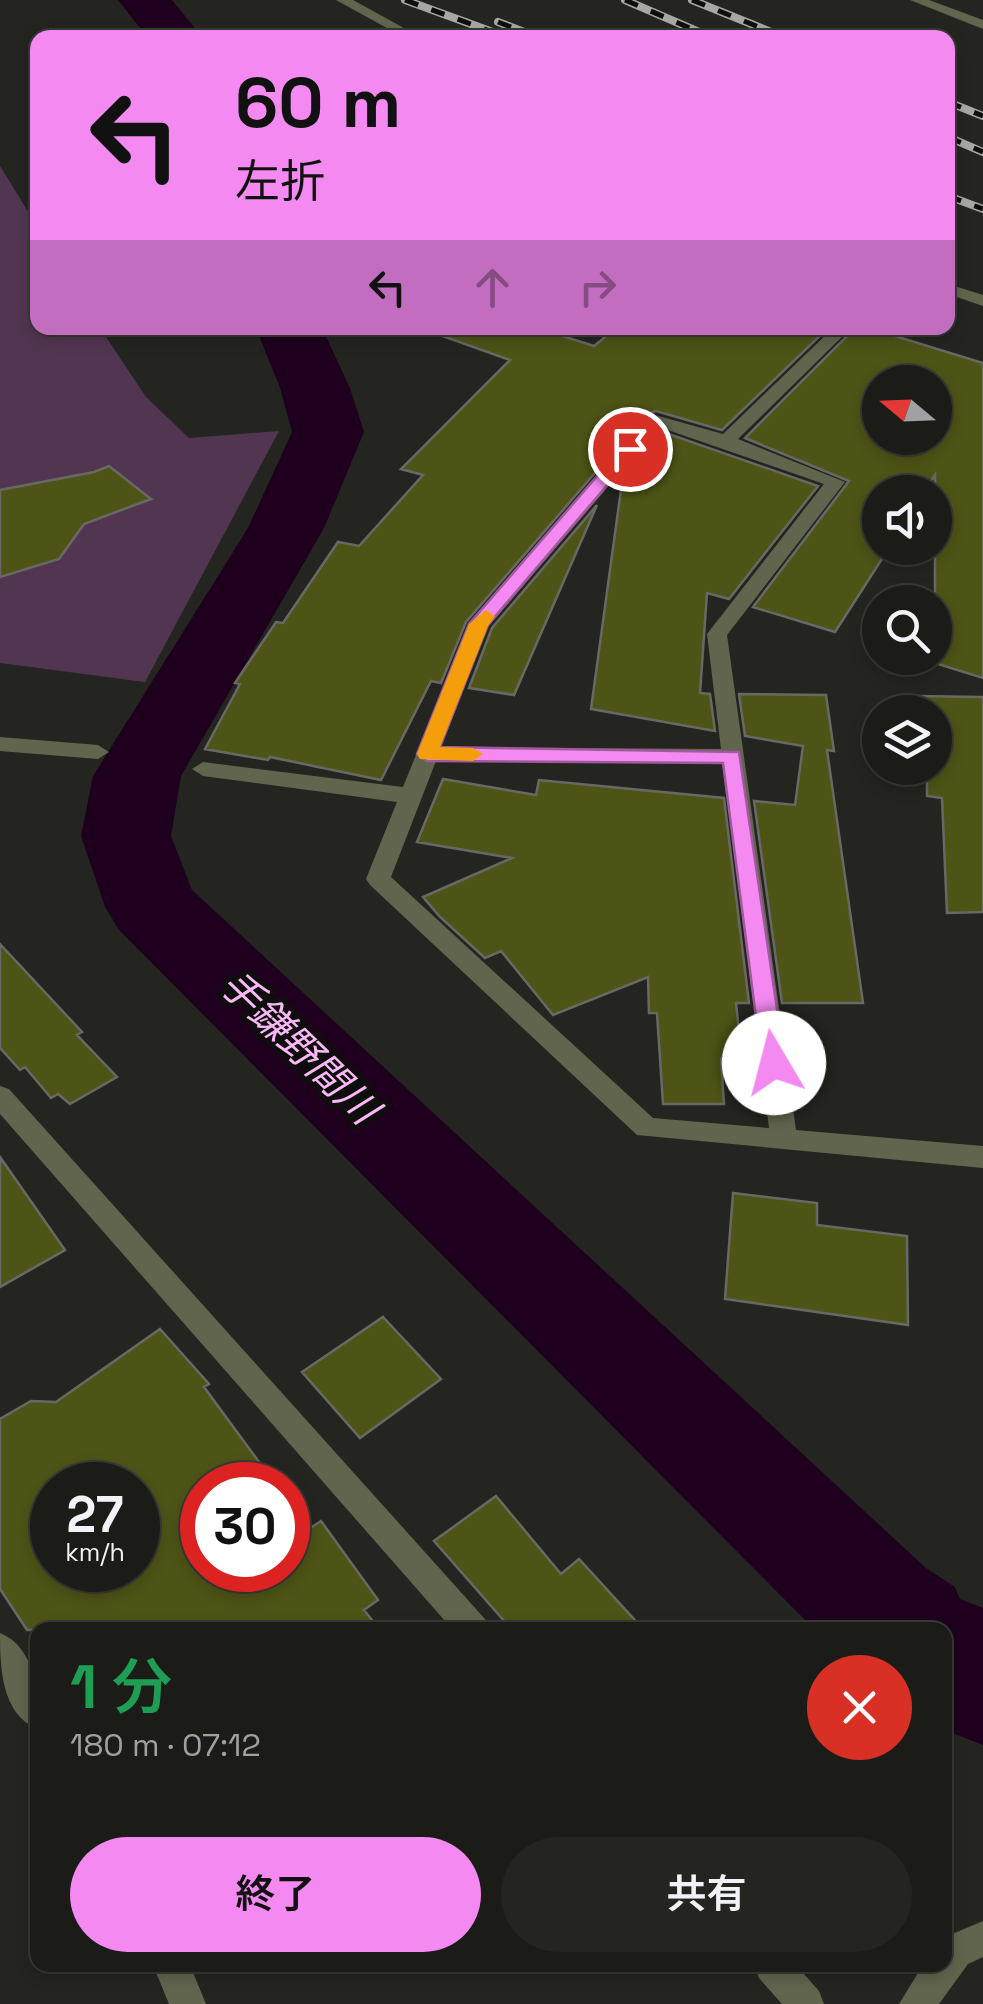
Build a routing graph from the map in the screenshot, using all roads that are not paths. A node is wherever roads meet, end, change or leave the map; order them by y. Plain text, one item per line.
1 (342, 0) edge
2 (917, 0) edge
3 (983, 25) edge
4 (400, 30) edge
5 (955, 291) edge
6 (983, 301) edge
7 (835, 335) edge
8 (726, 441) junction
9 (0, 744) edge
10 (98, 752) dead end
11 (427, 754) junction
12 (732, 756) junction
13 (203, 770) dead end
14 (411, 796) junction
15 (0, 1096) edge
16 (784, 1140) junction
17 (983, 1157) edge
18 (467, 1622) edge
19 (0, 1650) edge
20 (30, 1699) edge
21 (983, 1939) edge
22 (952, 1954) edge
23 (174, 1972) edge
24 (778, 1972) edge
25 (940, 1972) edge
26 (188, 2004) edge
27 (806, 2004) edge
28 (917, 2004) edge

1 - 4 street
2 - 3 street
5 - 6 street
7 - 8 street
8 - 11 street
8 - 12 street
9 - 10 street
11 - 12 street
11 - 14 street
12 - 16 street
13 - 14 street
14 - 16 street
15 - 18 street
16 - 17 street
19 - 20 street
21 - 22 street
23 - 26 street
24 - 27 street
25 - 28 street

